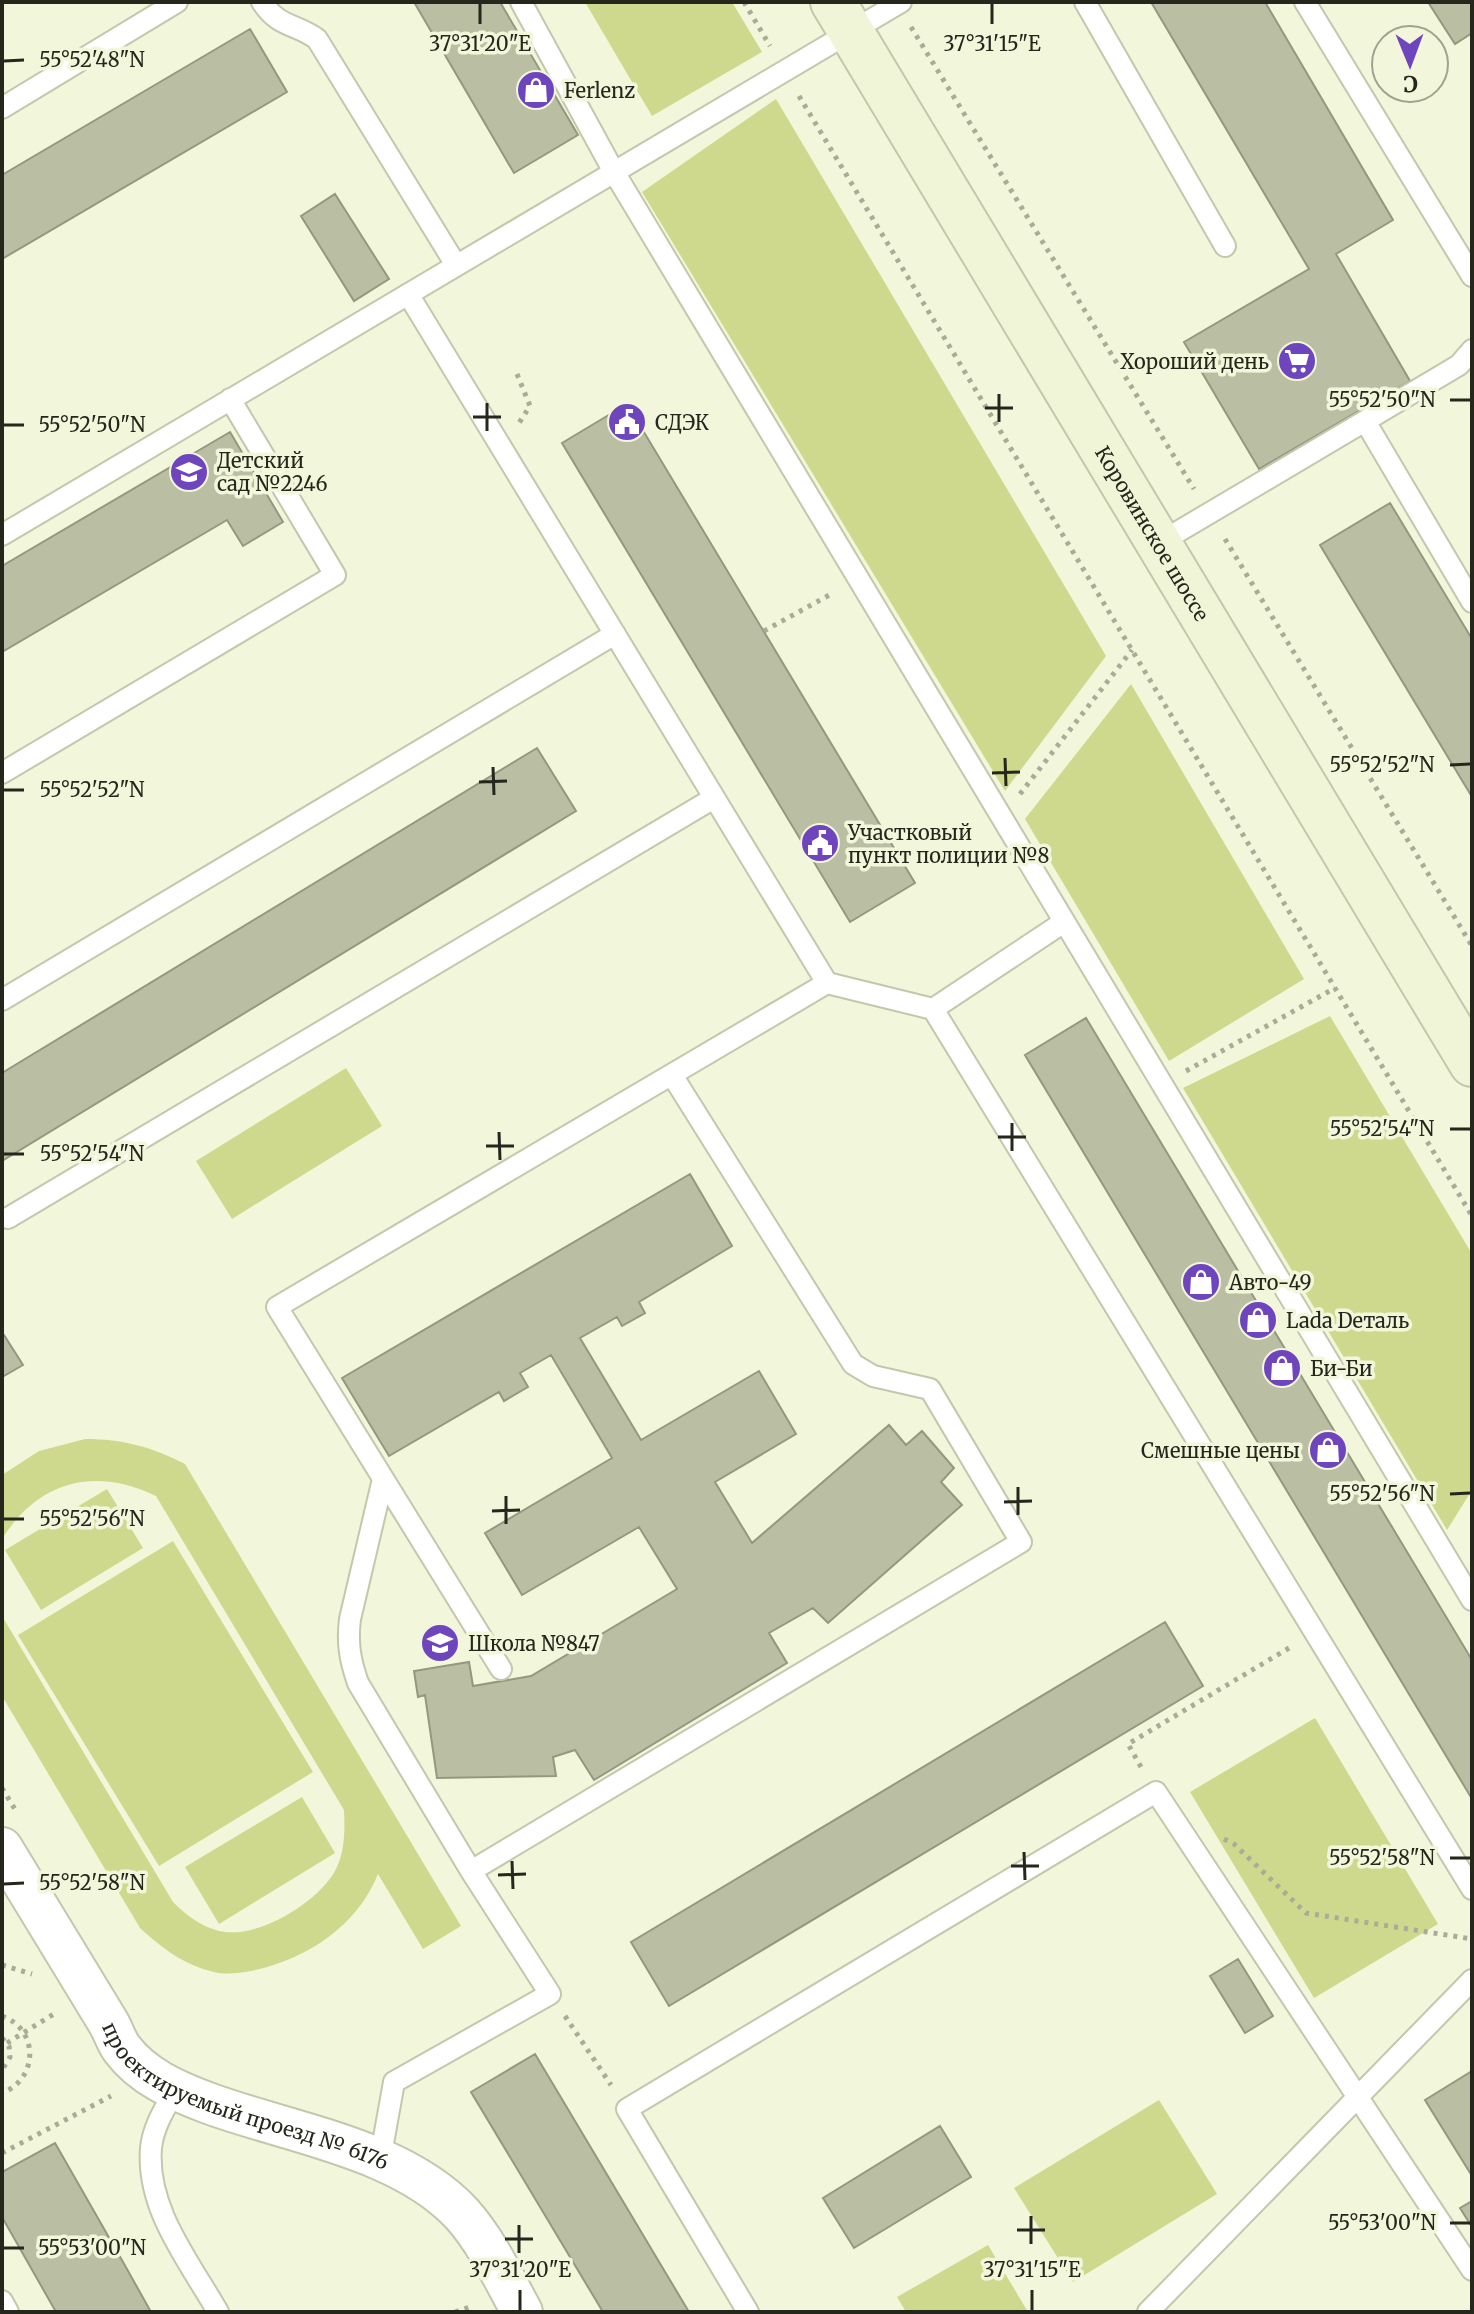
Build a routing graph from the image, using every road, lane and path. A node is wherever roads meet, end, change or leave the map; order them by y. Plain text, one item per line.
1 (177, 2) edge
2 (262, 2) edge
3 (521, 2) edge
4 (744, 2) edge
5 (901, 2) edge
6 (1085, 2) edge
7 (1305, 2) edge
8 (842, 16) edge
9 (784, 70) junction
10 (2, 108) edge
11 (614, 172) junction
12 (1225, 246) dead end
13 (456, 265) junction
14 (1472, 276) edge
15 (408, 294) junction
16 (1472, 350) edge
17 (230, 399) junction
18 (1365, 421) junction
19 (2, 535) edge
20 (1159, 543) junction
21 (858, 579) junction
22 (1472, 602) edge
23 (764, 631) dead end
24 (615, 634) junction
25 (1132, 650) junction
26 (2, 773) edge
27 (714, 798) junction
28 (1002, 818) junction
29 (1064, 922) junction
30 (827, 983) junction
31 (1335, 988) junction
32 (2, 1000) edge
33 (933, 1009) junction
34 (1472, 1064) edge
35 (672, 1075) junction
36 (1162, 1084) junction
37 (1472, 1216) edge
38 (8, 1218) dead end
39 (383, 1479) junction
40 (1472, 1600) edge
41 (1317, 1632) junction
42 (501, 1669) dead end
43 (2, 1788) edge
44 (1161, 1800) junction
45 (10, 1831) edge
46 (471, 1871) junction
47 (12, 1889) edge
48 (1472, 1889) edge
49 (1472, 1939) edge
50 (1472, 1980) edge
51 (550, 1994) junction
52 (63, 2009) dead end
53 (2, 2016) edge
54 (24, 2032) junction
55 (4, 2041) edge
56 (2, 2070) edge
57 (175, 2091) junction
58 (116, 2092) dead end
59 (2, 2093) edge
60 (1357, 2097) junction
61 (627, 2109) junction
62 (2, 2153) edge
63 (380, 2160) junction
64 (1472, 2270) edge
65 (469, 2292) dead end
66 (2, 2301) edge
67 (8, 2312) edge
68 (218, 2312) edge
69 (481, 2312) edge
70 (522, 2312) edge
71 (748, 2312) edge
72 (1148, 2312) edge

1 - 10 lane
2 - 13 lane
3 - 11 lane
4 - 9 path
5 - 8 lane
6 - 12 lane
7 - 14 lane
8 - 9 lane
8 - 20 main road, Коровинское шоссе
9 - 11 lane
9 - 25 path
11 - 13 lane
11 - 21 lane
13 - 15 lane
15 - 17 lane
15 - 24 lane
16 - 18 lane
17 - 19 lane
17 - 26 lane
18 - 20 lane
18 - 22 lane
20 - 34 main road, Коровинское шоссе
21 - 23 path
21 - 28 lane
24 - 27 lane
24 - 32 lane
25 - 28 path
25 - 31 path
27 - 30 lane
27 - 38 lane
28 - 29 lane
29 - 33 lane
29 - 36 lane
30 - 33 lane
30 - 35 lane
31 - 36 path
31 - 37 path
33 - 41 lane
35 - 39 lane
35 - 46 lane
36 - 40 lane
39 - 42 lane
39 - 46 lane
41 - 44 path
41 - 48 lane
43 - 45 path
44 - 49 path
44 - 60 lane
44 - 61 lane
45 - 47 street, проектируемый проезд № 6176
46 - 51 lane
47 - 57 street, проектируемый проезд № 6176
50 - 60 lane
51 - 61 path
51 - 63 lane
52 - 54 path
53 - 54 path
54 - 55 path
54 - 59 path
55 - 56 path
57 - 63 street, проектируемый проезд № 6176
57 - 68 lane
58 - 62 path
60 - 64 lane
60 - 72 lane
61 - 71 lane
63 - 70 street, проектируемый проезд № 6176
65 - 69 path
66 - 67 lane

